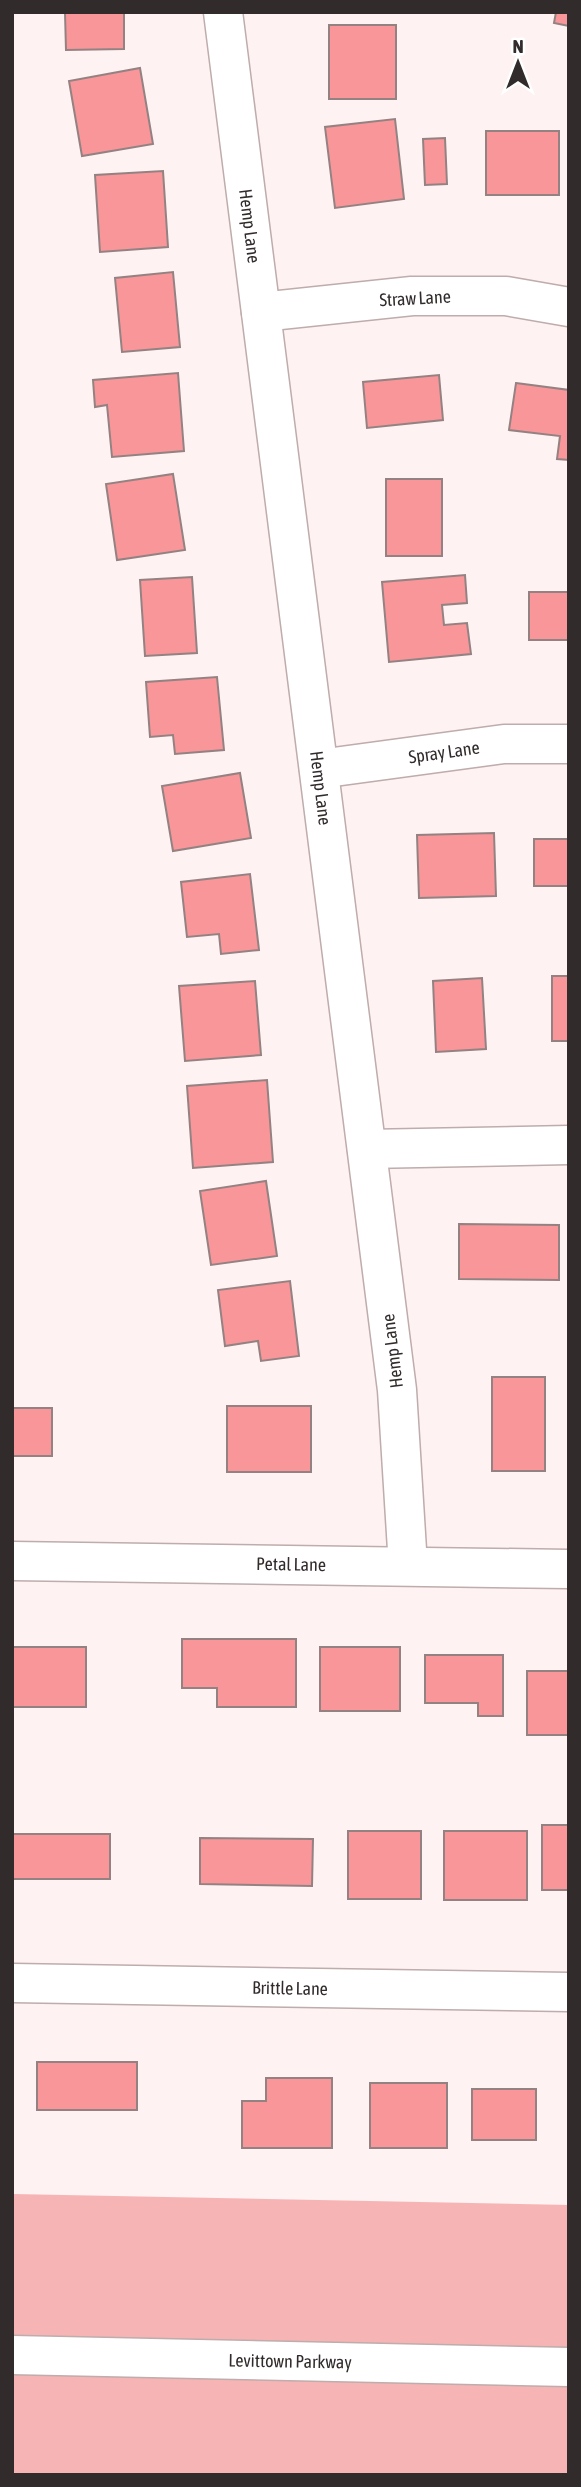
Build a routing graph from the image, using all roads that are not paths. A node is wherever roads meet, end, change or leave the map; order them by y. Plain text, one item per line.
1 (223, 12) edge
2 (569, 307) edge
3 (261, 312) junction
4 (569, 744) edge
5 (319, 769) junction
6 (569, 1145) edge
7 (367, 1149) junction
8 (12, 1561) edge
9 (408, 1566) junction
10 (569, 1569) edge
11 (12, 1983) edge
12 (569, 1992) edge
13 (12, 2354) edge
14 (569, 2367) edge

1 - 3 street, Hemp Lane
2 - 3 street, Straw Lane
3 - 5 street, Hemp Lane
4 - 5 street, Spray Lane
5 - 7 street, Hemp Lane
6 - 7 street
7 - 9 street, Hemp Lane
8 - 9 street, Petal Lane
9 - 10 street, Petal Lane
11 - 12 street, Brittle Lane
13 - 14 street, Levittown Parkway

